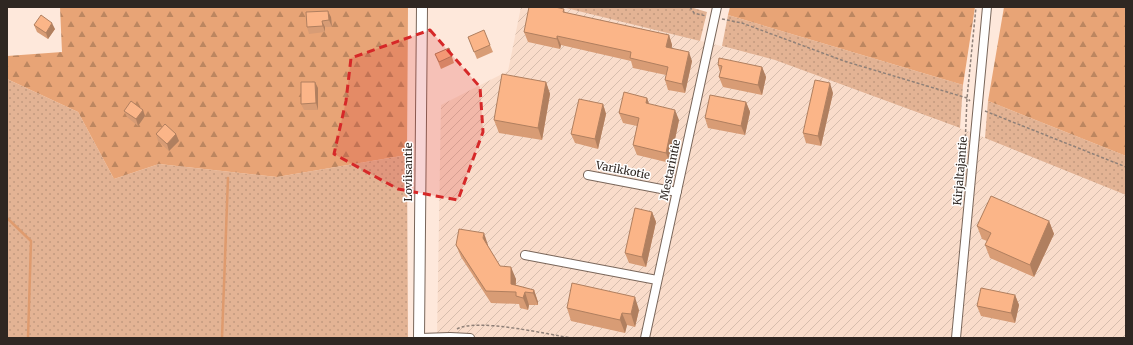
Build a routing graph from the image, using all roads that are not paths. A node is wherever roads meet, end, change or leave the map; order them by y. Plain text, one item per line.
1 (422, 7) edge
2 (717, 7) edge
3 (987, 7) edge
4 (588, 175) dead end
5 (677, 192) junction
6 (525, 255) dead end
7 (657, 280) junction
8 (450, 337) edge
9 (420, 338) edge
10 (470, 338) edge
11 (645, 338) edge
12 (956, 338) edge

1 - 9 main road, Loviisantie
2 - 5 street, Mestarintie
3 - 12 street, Kirjaltajantie
4 - 5 street, Varikkotie
5 - 7 street, Mestarintie
6 - 7 street
7 - 11 street, Mestarintie
8 - 9 street
8 - 10 street

